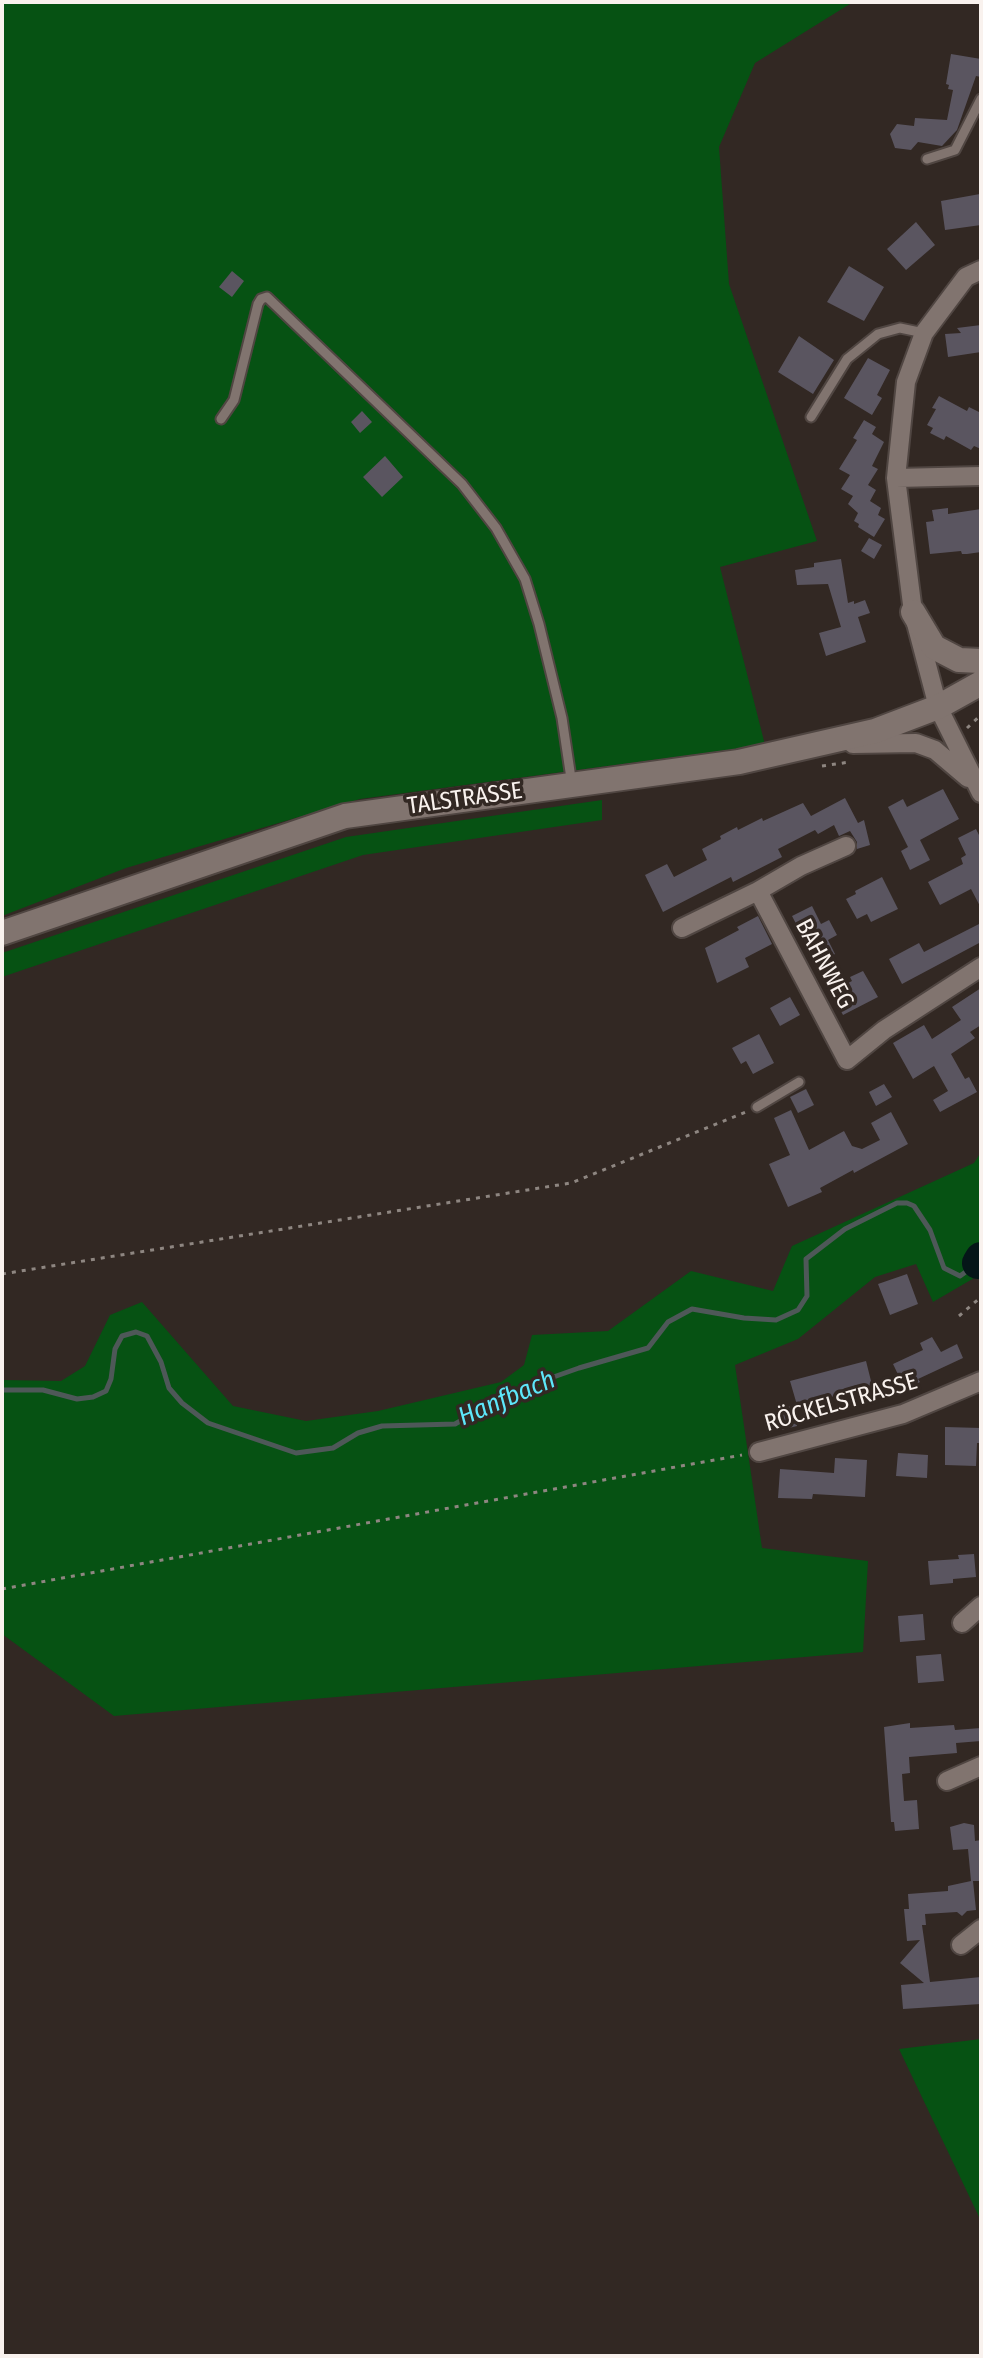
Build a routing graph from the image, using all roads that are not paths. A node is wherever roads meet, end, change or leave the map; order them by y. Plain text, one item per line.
1 (981, 99) edge
2 (927, 159) dead end
3 (981, 270) edge
4 (924, 333) junction
5 (811, 417) dead end
6 (221, 419) dead end
7 (981, 476) edge
8 (896, 478) junction
9 (913, 612) junction
10 (981, 661) edge
11 (981, 683) edge
12 (938, 707) junction
13 (809, 757) junction
14 (572, 785) junction
15 (979, 789) edge
16 (846, 846) dead end
17 (758, 891) junction
18 (682, 928) dead end
19 (2, 933) edge
20 (981, 967) edge
21 (799, 1082) dead end
22 (757, 1107) road end
23 (981, 1381) edge
24 (759, 1452) road end
25 (981, 1606) edge
26 (962, 1623) dead end
27 (981, 1766) edge
28 (947, 1781) dead end
29 (981, 1929) edge
30 (961, 1945) dead end

1 - 2 lane
3 - 4 street
4 - 5 lane
4 - 8 street
6 - 14 lane
7 - 8 street
8 - 9 street
9 - 10 main road
9 - 12 street
11 - 12 main road, TALSTRASSE
12 - 13 main road, TALSTRASSE
12 - 15 street
13 - 14 main road, TALSTRASSE
13 - 15 street
14 - 19 main road, TALSTRASSE
16 - 17 street
17 - 18 street
17 - 20 street, BAHNWEG
21 - 22 lane
23 - 24 street, RÖCKELSTRASSE
25 - 26 street
27 - 28 street
29 - 30 street

